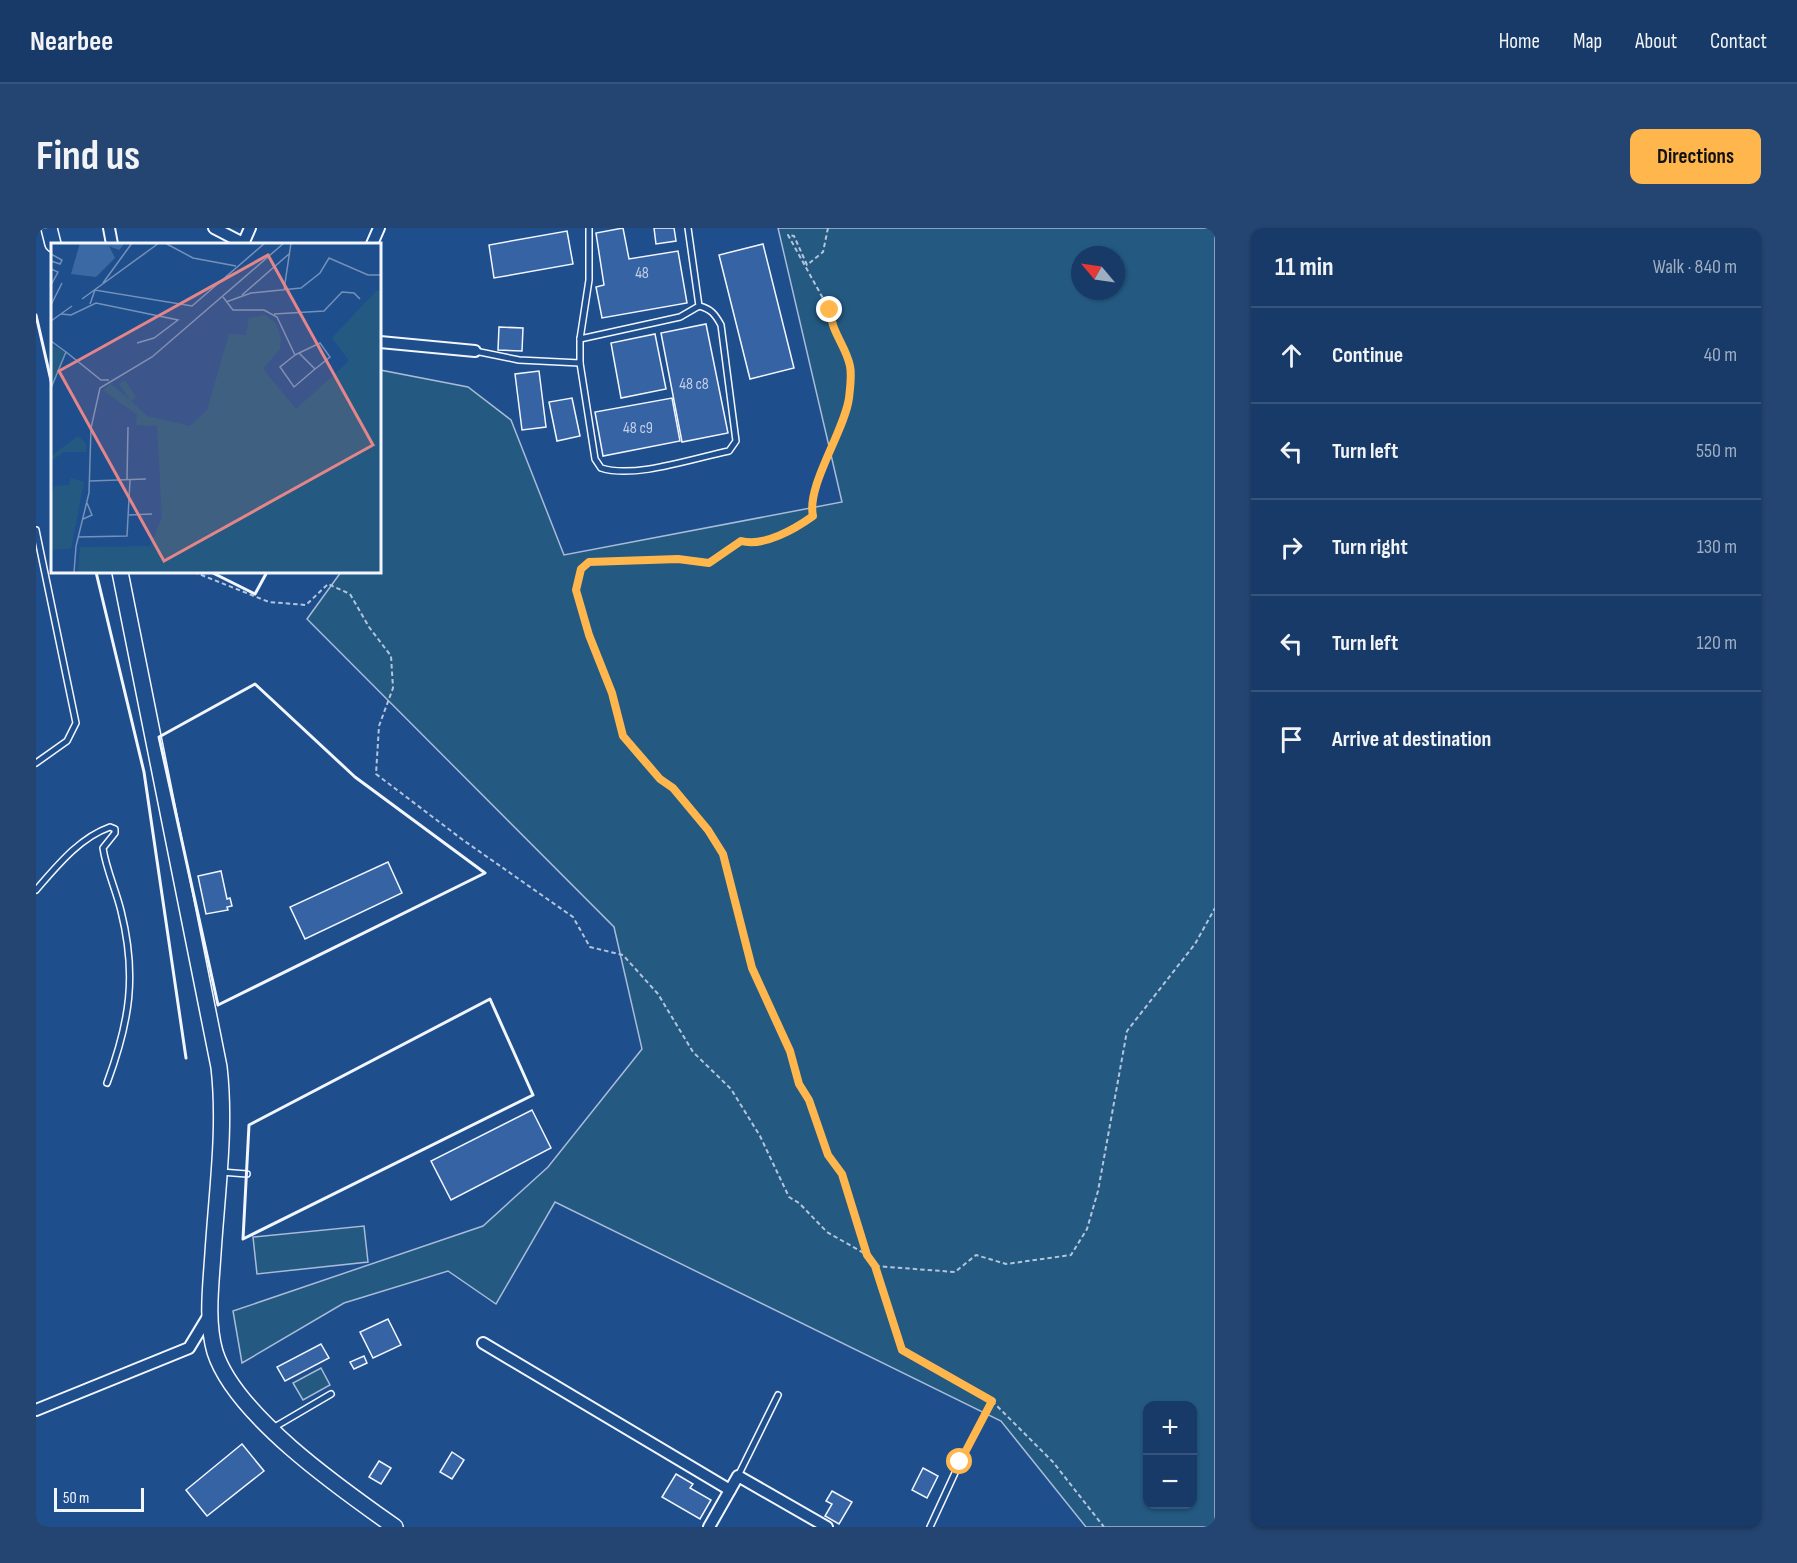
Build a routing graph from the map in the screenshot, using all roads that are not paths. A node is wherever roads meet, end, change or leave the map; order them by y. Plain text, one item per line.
1 (49, 228) edge
2 (109, 228) edge
3 (214, 228) edge
4 (250, 228) edge
5 (379, 228) edge
6 (589, 228) edge
7 (688, 228) edge
8 (53, 243) edge
9 (112, 243) edge
10 (241, 243) edge
11 (243, 243) edge
12 (372, 243) edge
13 (699, 306) junction
14 (580, 339) junction
15 (381, 342) edge
16 (475, 351) joint
17 (580, 363) junction
18 (36, 530) edge
19 (120, 573) edge
20 (36, 764) edge
21 (36, 890) edge
22 (107, 1083) dead end
23 (219, 1172) junction
24 (247, 1174) dead end
25 (210, 1311) junction
26 (483, 1343) dead end
27 (331, 1394) dead end
28 (778, 1395) dead end
29 (36, 1410) edge
30 (271, 1430) junction
31 (960, 1462) road end
32 (738, 1476) junction
33 (730, 1490) junction
34 (395, 1527) edge
35 (709, 1527) edge
36 (827, 1527) edge
37 (930, 1527) edge

1 - 8 main road
2 - 9 street
3 - 10 street
4 - 11 street
5 - 12 street
6 - 14 lane
7 - 13 lane
13 - 14 lane
13 - 17 lane
14 - 17 lane
15 - 16 street
16 - 17 lane
18 - 20 lane
19 - 23 main road
21 - 22 lane
23 - 24 lane
23 - 25 main road
25 - 29 street
25 - 30 main road
26 - 33 street
27 - 30 lane
28 - 32 lane
30 - 34 main road
31 - 37 lane
32 - 33 street
32 - 36 street
33 - 35 street

